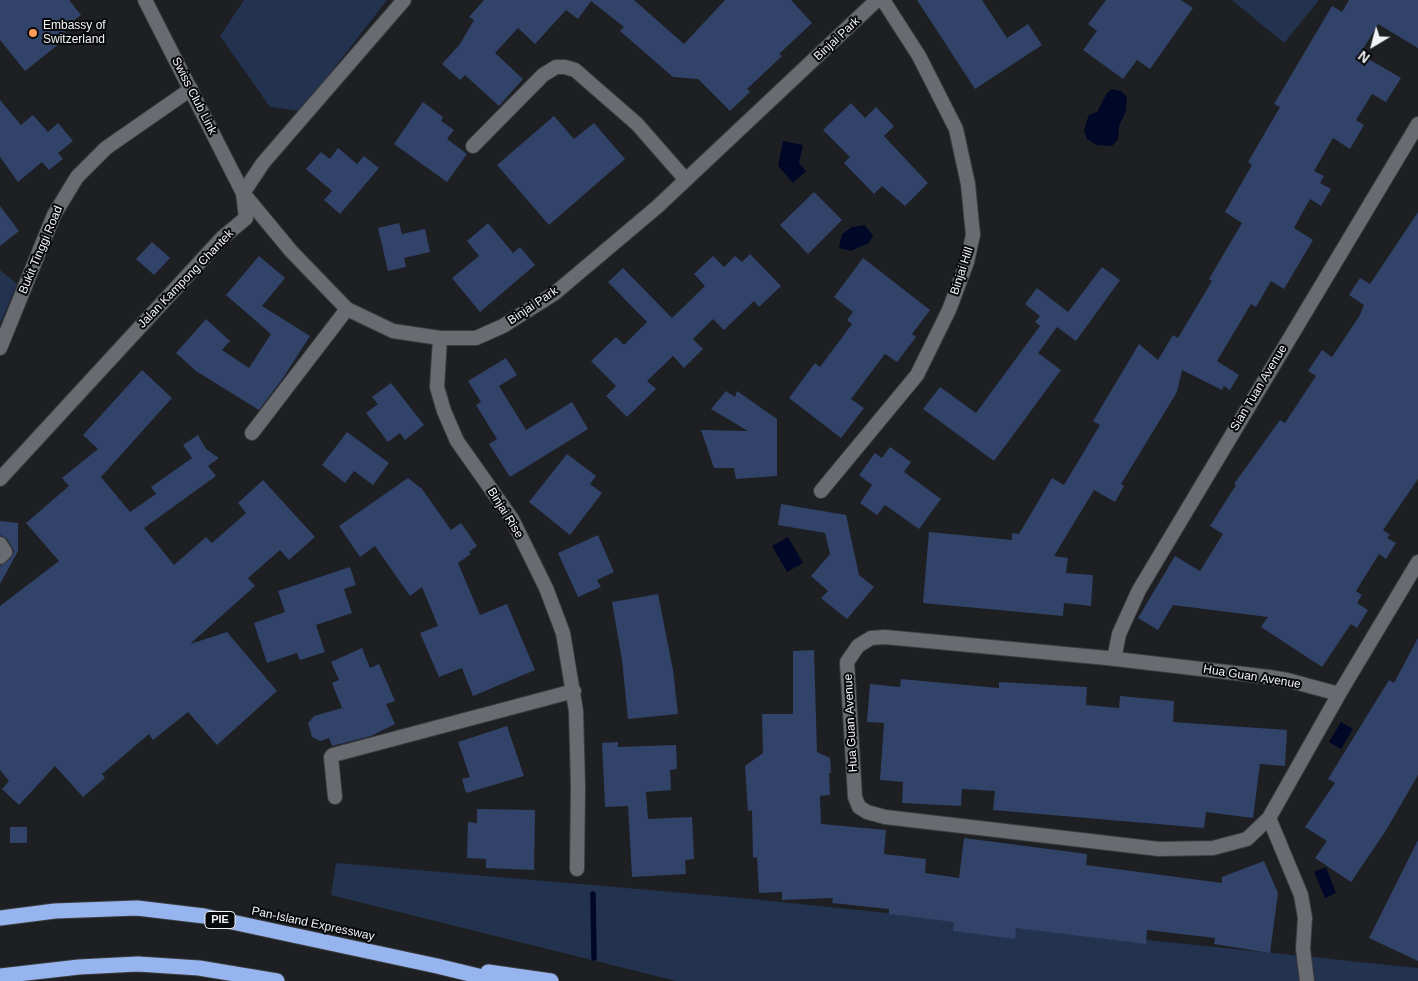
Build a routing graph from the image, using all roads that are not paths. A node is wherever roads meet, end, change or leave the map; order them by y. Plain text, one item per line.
1 (145, 0) edge
2 (404, 0) edge
3 (877, 0) edge
4 (883, 0) edge
5 (191, 89) junction
6 (1418, 124) edge
7 (473, 146) dead end
8 (686, 180) junction
9 (243, 193) junction
10 (347, 309) junction
11 (440, 338) junction
12 (0, 348) edge
13 (252, 433) dead end
14 (0, 479) edge
15 (821, 491) dead end
16 (0, 544) edge
17 (0, 557) edge
18 (1418, 562) edge
19 (1114, 659) junction
20 (574, 691) junction
21 (1339, 694) junction
22 (335, 797) dead end
23 (1269, 818) junction
24 (577, 869) dead end
25 (0, 918) edge
26 (437, 966) junction
27 (0, 976) edge
28 (277, 981) edge
29 (499, 981) edge
30 (551, 981) edge
31 (1307, 981) edge

1 - 5 street, Swiss Club Link
2 - 9 street
3 - 8 street, Binjai Park
4 - 15 street, Binjai Hill
5 - 9 street, Swiss Club Link
5 - 12 street, Bukit Tinggi Road
6 - 19 street, Sian Tuan Avenue
7 - 8 street
8 - 11 street, Binjai Park
9 - 10 street, Binjai Park
9 - 14 street, Jalan Kampong Chantek
10 - 11 street, Binjai Park
10 - 13 street
11 - 20 street, Binjai Rise
16 - 17 street
18 - 21 street, Hua Guan Avenue
19 - 21 street, Hua Guan Avenue
19 - 23 street, Hua Guan Avenue
20 - 22 street
20 - 24 street, Binjai Rise
21 - 23 street, Hua Guan Avenue
23 - 31 street
25 - 26 highway, Pan-Island Expressway / PIE
26 - 29 highway, Pan-Island Expressway / PIE
26 - 30 highway
27 - 28 highway

